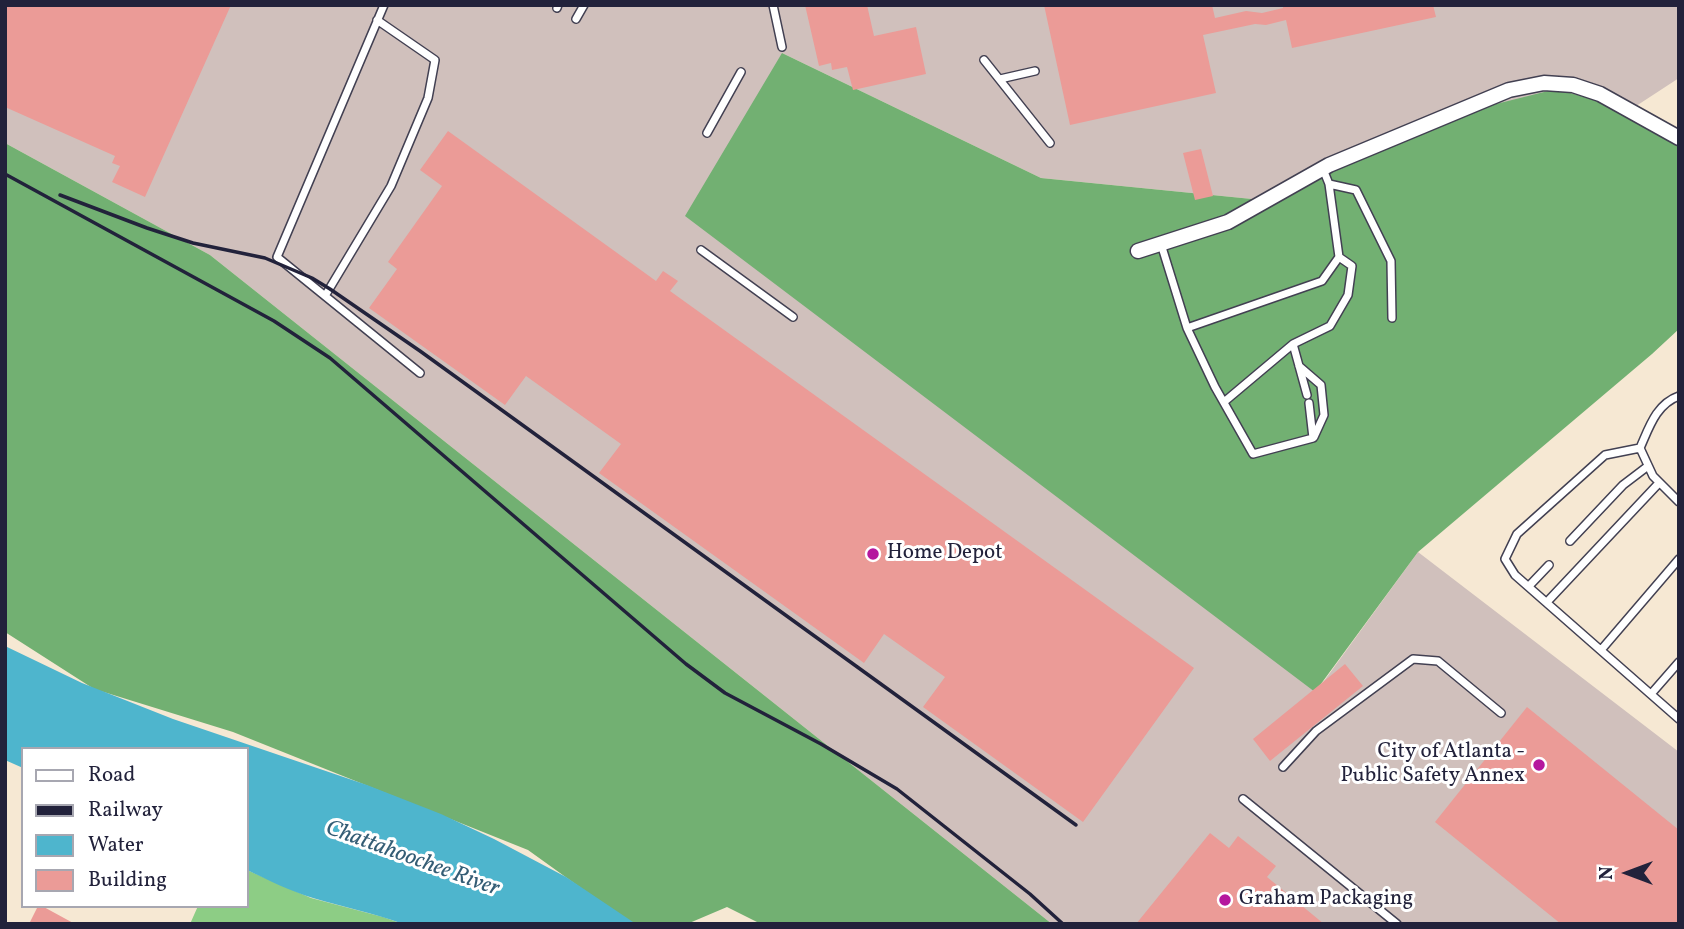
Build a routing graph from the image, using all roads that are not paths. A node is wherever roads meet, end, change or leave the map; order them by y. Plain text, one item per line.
1 (384, 5) edge
2 (584, 5) edge
3 (773, 5) edge
4 (576, 19) dead end
5 (377, 20) junction
6 (782, 47) dead end
7 (984, 60) dead end
8 (1035, 71) dead end
9 (741, 72) dead end
10 (1000, 79) junction
11 (707, 133) dead end
12 (1679, 138) edge
13 (1050, 143) dead end
14 (1323, 168) junction
15 (1329, 184) junction
16 (1160, 242) junction
17 (701, 250) dead end
18 (1138, 251) dead end
19 (1339, 257) junction
20 (326, 296) junction
21 (793, 317) dead end
22 (1392, 318) dead end
23 (1187, 328) junction
24 (1293, 344) junction
25 (1299, 366) junction
26 (420, 373) dead end
27 (1679, 396) edge
28 (1224, 402) junction
29 (1314, 438) junction
30 (1640, 448) junction
31 (1648, 466) junction
32 (1659, 483) junction
33 (1679, 502) edge
34 (1570, 541) dead end
35 (1679, 559) edge
36 (1549, 565) dead end
37 (1529, 586) junction
38 (1547, 602) junction
39 (1601, 650) junction
40 (1679, 662) edge
41 (1651, 694) junction
42 (1501, 713) dead end
43 (1679, 719) edge
44 (1283, 767) dead end
45 (1243, 799) dead end
46 (1397, 924) edge

1 - 5 lane
2 - 4 lane
3 - 6 lane
5 - 20 lane
5 - 20 lane
7 - 10 lane
8 - 10 lane
9 - 11 lane
10 - 13 lane
12 - 14 street
14 - 15 lane
14 - 16 street
15 - 19 lane
15 - 22 lane
16 - 18 street
16 - 23 lane
17 - 21 lane
19 - 23 lane
19 - 24 lane
20 - 26 lane
23 - 28 lane
24 - 25 lane
24 - 28 lane
25 - 29 lane
25 - 29 lane
27 - 30 lane
28 - 29 lane
30 - 31 lane
30 - 37 lane
31 - 32 lane
31 - 34 lane
32 - 33 lane
32 - 38 lane
35 - 39 lane
36 - 37 lane
37 - 38 lane
38 - 39 lane
39 - 41 lane
40 - 41 lane
41 - 43 lane
42 - 44 lane
45 - 46 lane

